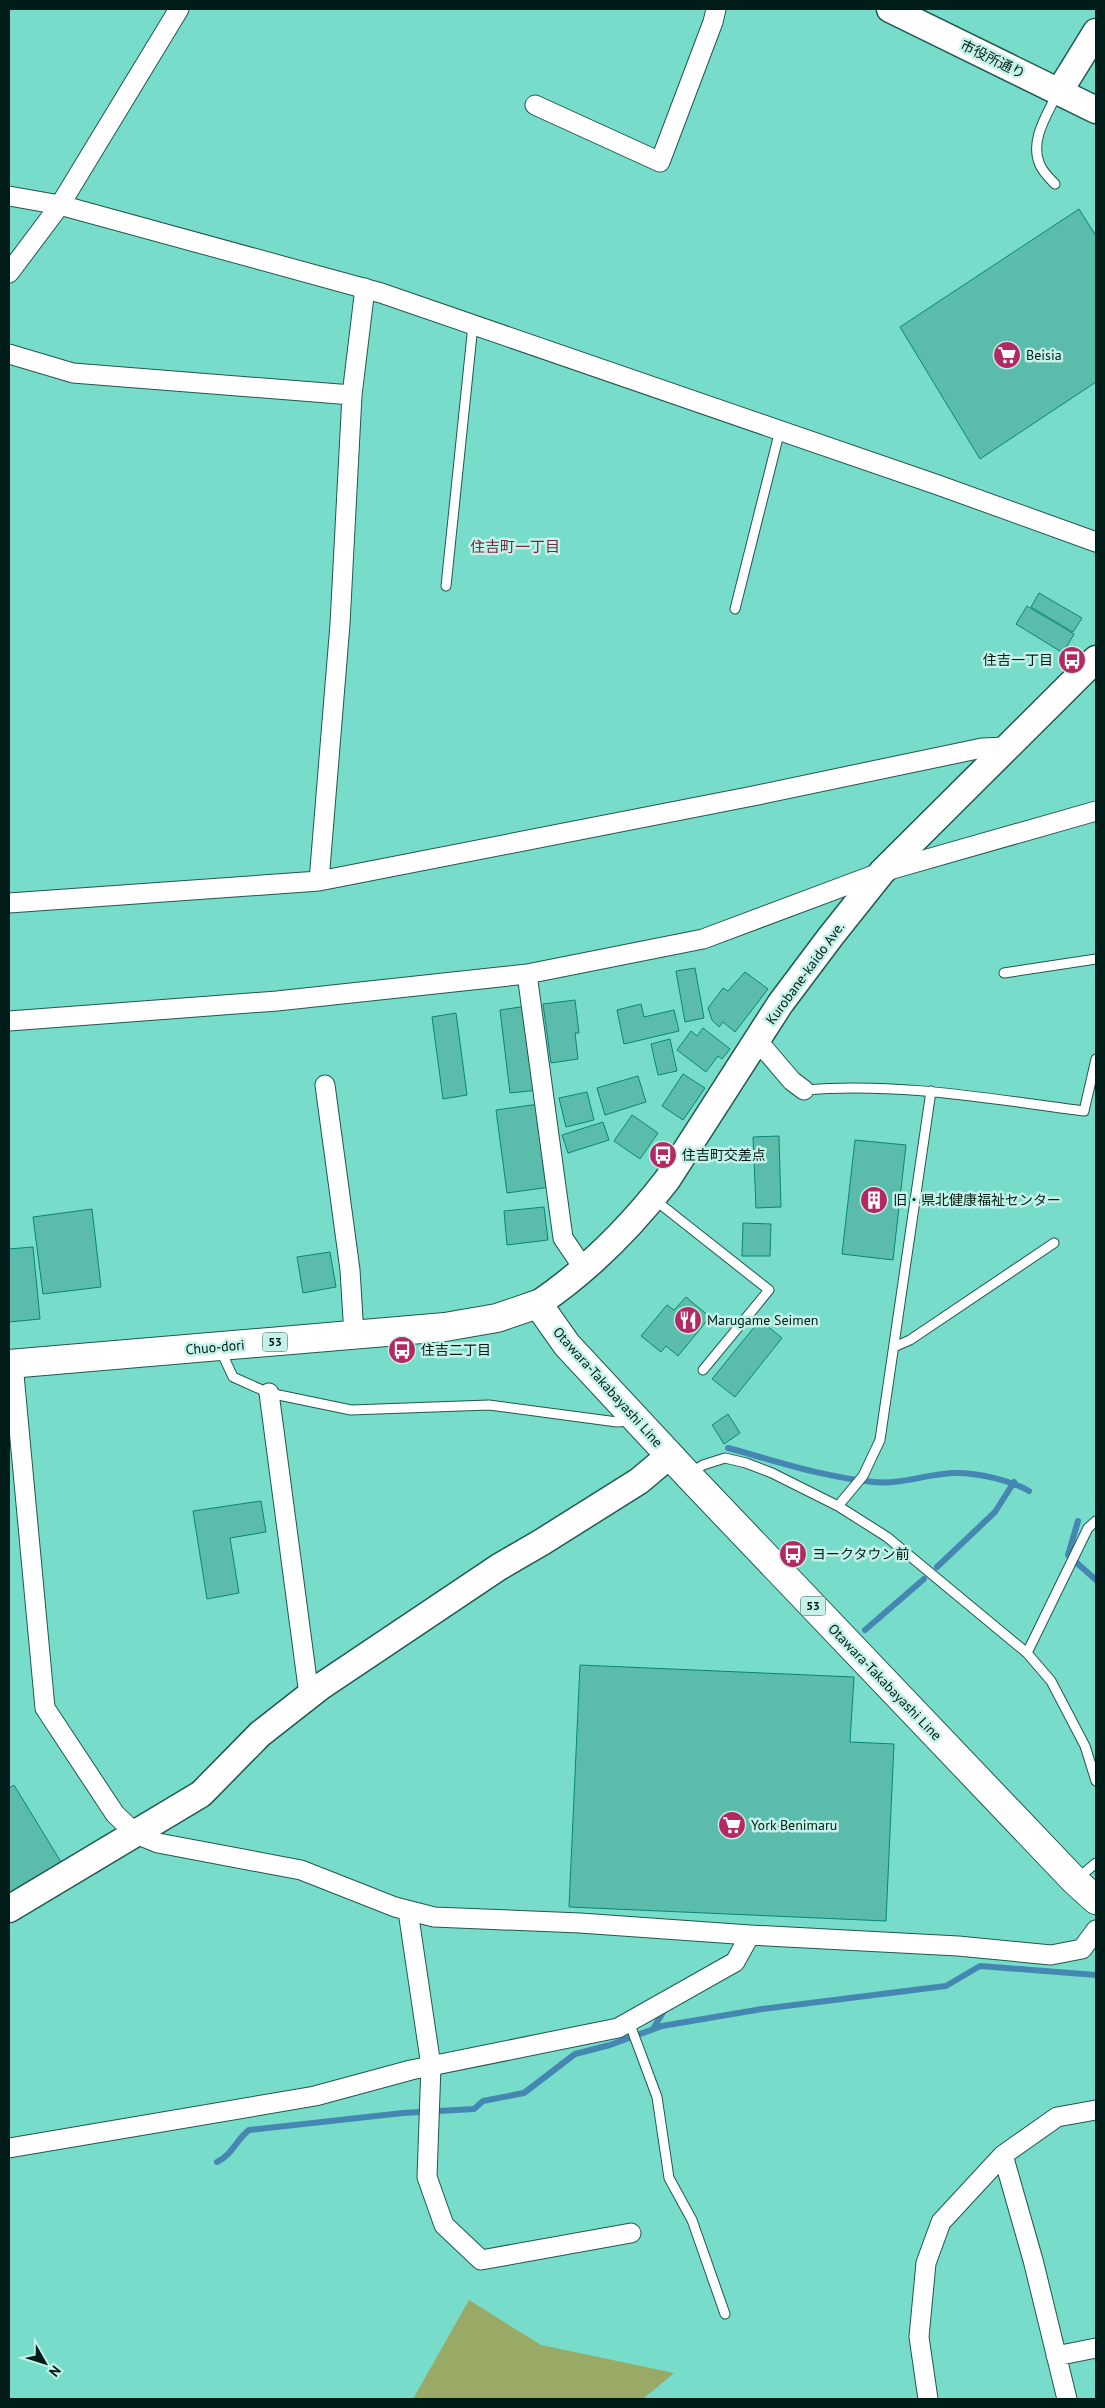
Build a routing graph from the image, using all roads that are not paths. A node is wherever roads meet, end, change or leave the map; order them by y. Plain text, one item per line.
1 (179, 9) edge
2 (716, 9) edge
3 (890, 9) edge
4 (925, 17) edge
5 (1096, 32) edge
6 (1059, 92) junction
7 (535, 105) dead end
8 (1096, 110) edge
9 (1055, 184) dead end
10 (9, 196) edge
11 (60, 205) junction
12 (9, 274) edge
13 (365, 288) junction
14 (473, 325) junction
15 (9, 354) edge
16 (352, 395) junction
17 (780, 430) junction
18 (1096, 542) edge
19 (446, 586) dead end
20 (735, 609) dead end
21 (1096, 659) edge
22 (1006, 747) junction
23 (1096, 811) edge
24 (882, 872) junction
25 (319, 881) junction
26 (9, 904) edge
27 (1096, 959) edge
28 (1004, 972) dead end
29 (527, 974) junction
30 (9, 1021) edge
31 (756, 1039) junction
32 (1096, 1059) edge
33 (325, 1085) dead end
34 (804, 1090) joint
35 (932, 1091) junction
36 (653, 1199) junction
37 (1054, 1243) dead end
38 (584, 1268) junction
39 (538, 1304) junction
40 (354, 1335) junction
41 (219, 1346) junction
42 (894, 1347) junction
43 (11, 1364) edge
44 (703, 1370) dead end
45 (269, 1394) junction
46 (638, 1421) junction
47 (679, 1465) junction
48 (838, 1506) junction
49 (1096, 1521) edge
50 (1028, 1653) junction
51 (309, 1695) junction
52 (1096, 1781) edge
53 (136, 1834) junction
54 (1096, 1862) edge
55 (1075, 1881) junction
56 (1096, 1900) edge
57 (9, 1909) edge
58 (408, 1911) junction
59 (1096, 1930) edge
60 (750, 1935) junction
61 (629, 2022) junction
62 (431, 2066) junction
63 (1096, 2110) edge
64 (9, 2148) edge
65 (1003, 2155) junction
66 (631, 2233) dead end
67 (725, 2314) dead end
68 (1096, 2348) edge
69 (1056, 2356) junction
70 (928, 2399) edge
71 (1067, 2399) edge

1 - 11 street
2 - 7 street
3 - 4 street, 市役所通り
4 - 6 street, 市役所通り
5 - 6 street
6 - 8 street, 市役所通り
6 - 9 lane
10 - 11 street
11 - 12 street
11 - 13 street
13 - 14 street
13 - 16 street
14 - 17 street
14 - 19 lane
15 - 16 street
16 - 25 street
17 - 18 street
17 - 20 lane
21 - 22 street, Kurobane-kaido Ave.
22 - 24 street, Kurobane-kaido Ave.
22 - 25 street
23 - 24 street
24 - 29 street
24 - 31 street, Kurobane-kaido Ave.
25 - 26 street
27 - 28 lane
29 - 30 street
29 - 38 street
31 - 34 street
31 - 36 street, Kurobane-kaido Ave.
32 - 35 lane
33 - 40 street
34 - 35 lane
35 - 42 lane
36 - 38 street, Kurobane-kaido Ave.
36 - 44 lane
37 - 42 lane
38 - 39 street, Kurobane-kaido Ave.
39 - 40 main road, Chuo-dori / 53
39 - 46 main road, Otawara-Takabayashi Line / 53
40 - 41 main road, Chuo-dori / 53
41 - 43 main road, Chuo-dori / 53
41 - 45 lane
42 - 48 lane
43 - 53 street
45 - 46 lane
45 - 51 street
46 - 47 main road, Otawara-Takabayashi Line / 53
47 - 48 lane
47 - 51 street
47 - 55 main road, Otawara-Takabayashi Line / 53
48 - 50 lane
49 - 50 lane
50 - 52 lane
51 - 53 street
53 - 57 street
53 - 58 street
54 - 55 lane
55 - 56 main road, Otawara-Takabayashi Line / 53
58 - 60 street
58 - 62 street
59 - 60 street
60 - 61 street
61 - 62 street
61 - 67 lane
62 - 64 street
62 - 66 street
63 - 65 street
65 - 69 street
65 - 70 street
68 - 69 street
69 - 71 street

